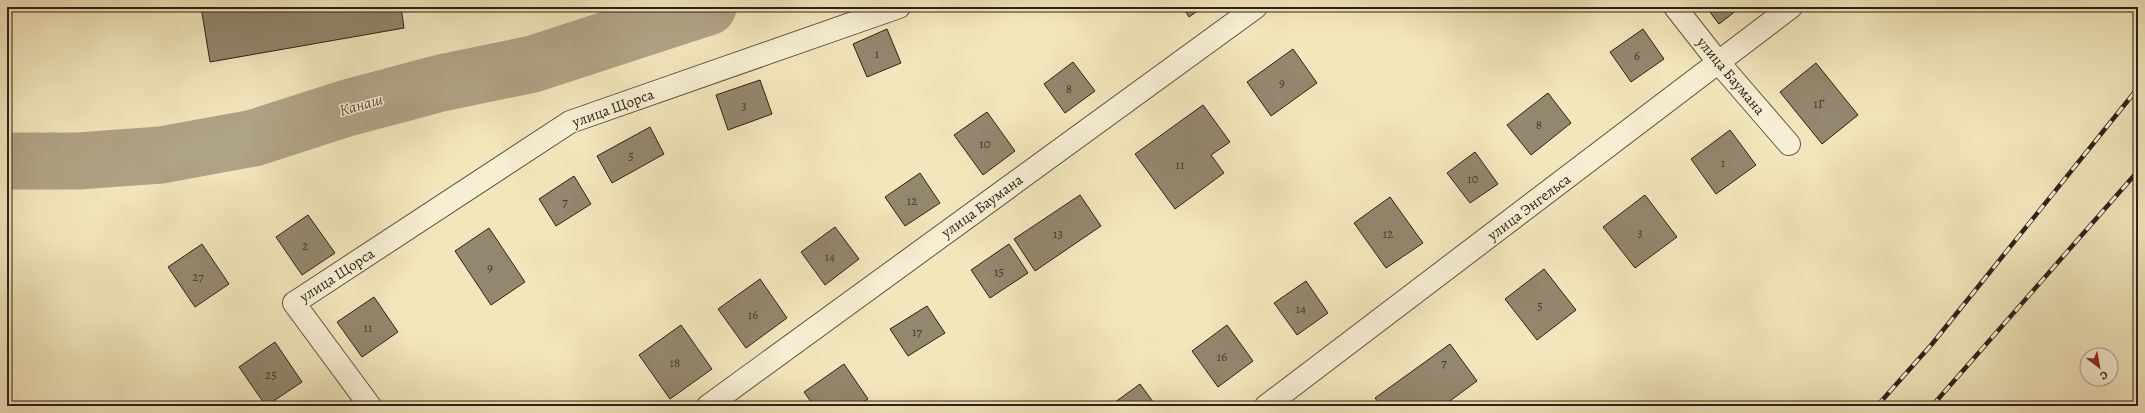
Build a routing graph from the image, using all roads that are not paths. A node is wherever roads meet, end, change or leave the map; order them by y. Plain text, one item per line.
1 (899, 7) edge
2 (1256, 7) edge
3 (1675, 7) edge
4 (1791, 7) edge
5 (1719, 63) junction
6 (1789, 144) dead end
7 (370, 406) edge
8 (708, 406) edge
9 (1266, 406) edge

1 - 7 street, улица Щорса
2 - 8 street, улица Баумана
3 - 5 street, улица Баумана
4 - 5 street, улица Энгельса
5 - 6 street, улица Баумана
5 - 9 street, улица Энгельса

